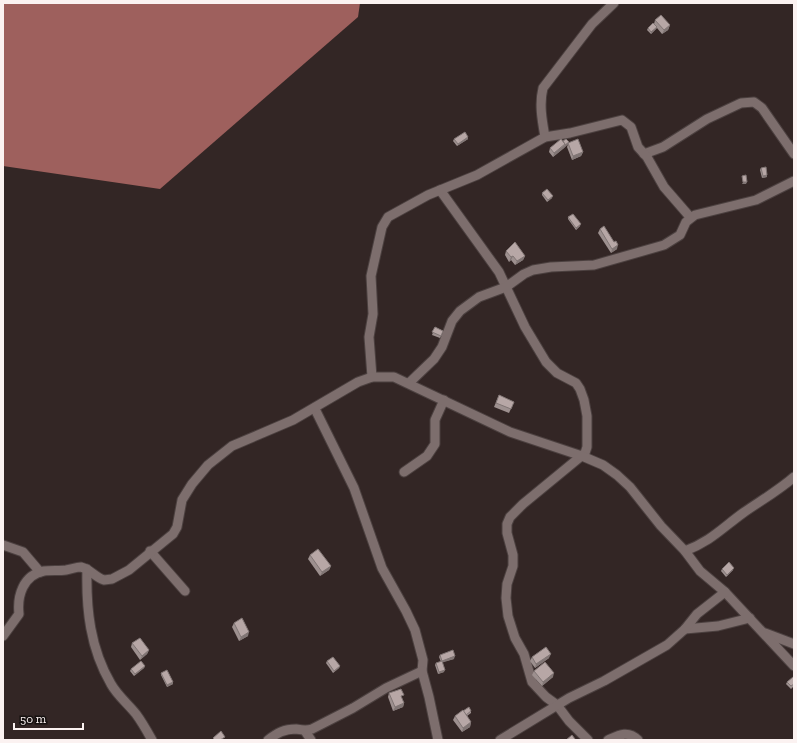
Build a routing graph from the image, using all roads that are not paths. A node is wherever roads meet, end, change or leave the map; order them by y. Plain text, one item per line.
1 (614, 3) edge
2 (545, 137) junction
3 (644, 154) junction
4 (794, 154) edge
5 (794, 181) edge
6 (440, 190) junction
7 (690, 217) junction
8 (506, 287) junction
9 (372, 376) junction
10 (408, 383) junction
11 (444, 400) junction
12 (315, 409) junction
13 (582, 456) junction
14 (404, 472) dead end
15 (794, 477) edge
16 (3, 545) edge
17 (150, 551) junction
18 (685, 551) junction
19 (87, 569) junction
20 (40, 572) junction
21 (185, 591) dead end
22 (725, 592) junction
23 (750, 618) junction
24 (685, 628) junction
25 (764, 632) junction
26 (3, 636) edge
27 (794, 644) edge
28 (794, 666) edge
29 (422, 671) junction
30 (557, 705) junction
31 (305, 731) junction
32 (152, 740) edge
33 (268, 740) edge
34 (311, 740) edge
35 (438, 740) edge
36 (500, 740) edge
37 (588, 740) edge
38 (608, 740) edge
39 (638, 740) edge

1 - 2 street
2 - 3 street
2 - 6 street
3 - 4 street
3 - 7 street
5 - 7 street
6 - 8 street
6 - 9 street
7 - 8 street
8 - 10 street
8 - 13 street
9 - 10 street
9 - 12 street
10 - 11 street
11 - 13 street
11 - 14 street
12 - 17 street
12 - 29 street
13 - 18 street
13 - 30 street
15 - 18 street
16 - 20 street
17 - 19 street
17 - 21 street
18 - 22 street
19 - 20 street
19 - 32 street
20 - 26 street
22 - 23 street
22 - 24 street
23 - 24 street
23 - 25 street
24 - 30 street
25 - 27 street
25 - 28 street
29 - 31 street
29 - 35 street
30 - 36 street
30 - 37 street
31 - 33 street
31 - 34 street
38 - 39 street

